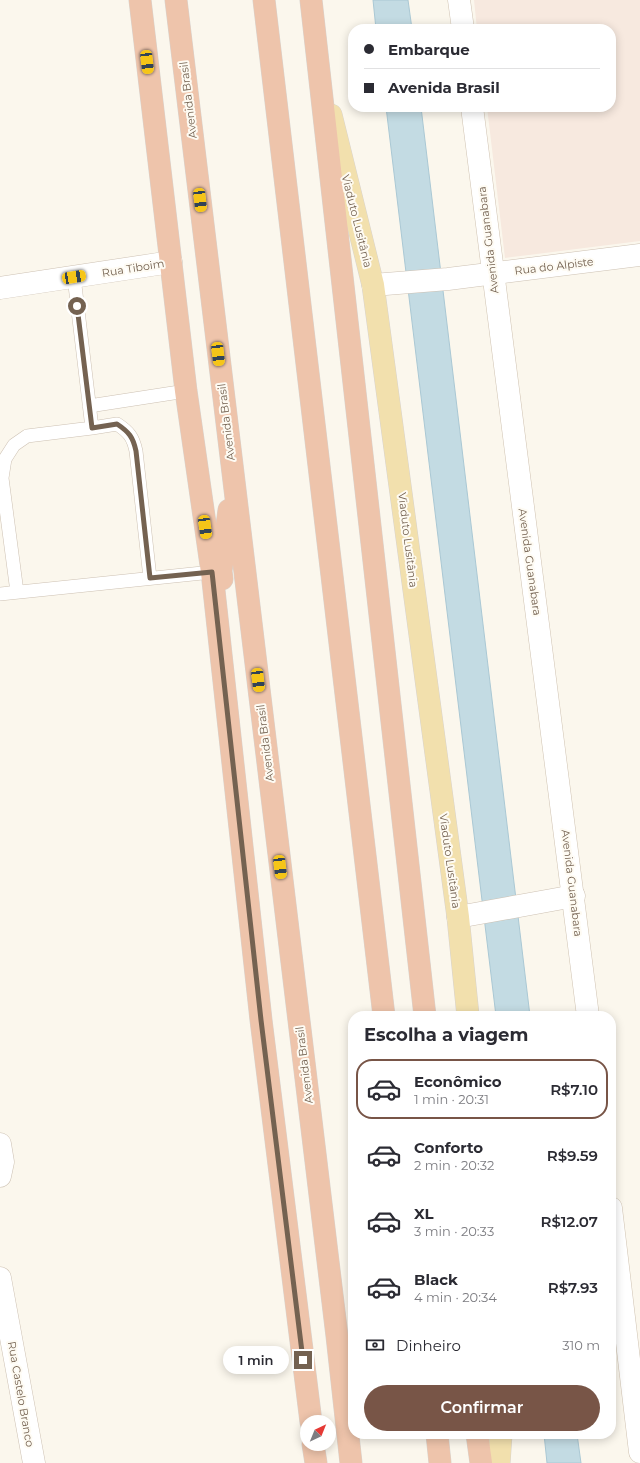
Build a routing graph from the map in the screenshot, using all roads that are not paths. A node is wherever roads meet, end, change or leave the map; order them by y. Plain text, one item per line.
1 (140, 0) edge
2 (176, 0) edge
3 (264, 0) edge
4 (311, 0) edge
5 (459, 0) edge
6 (462, 24) edge
7 (319, 70) junction
8 (473, 112) edge
9 (640, 255) edge
10 (171, 262) junction
11 (492, 274) junction
12 (74, 277) junction
13 (384, 284) junction
14 (0, 288) edge
15 (186, 391) junction
16 (89, 406) junction
17 (92, 428) junction
18 (233, 477) junction
19 (212, 572) junction
20 (150, 578) junction
21 (17, 592) junction
22 (0, 594) edge
23 (565, 897) junction
24 (462, 916) junction
25 (383, 1011) edge
26 (424, 1011) edge
27 (468, 1011) edge
28 (587, 1011) edge
29 (261, 1020) junction
30 (616, 1238) edge
31 (0, 1278) edge
32 (633, 1340) edge
33 (310, 1415) edge
34 (348, 1436) edge
35 (348, 1439) edge
36 (437, 1439) edge
37 (478, 1439) edge
38 (501, 1439) edge
39 (314, 1451) edge
40 (640, 1452) edge
41 (34, 1463) edge
42 (316, 1463) edge
43 (351, 1463) edge
44 (440, 1463) edge
45 (481, 1463) edge
46 (499, 1463) edge

1 - 10 highway
2 - 18 highway, Avenida Brasil
3 - 25 highway
4 - 7 highway
5 - 6 street
7 - 13 main road, Viaduto Lusitânia
7 - 26 highway
8 - 11 street, Avenida Guanabara
9 - 11 street, Rua do Alpiste
10 - 12 street, Rua Tiboim
10 - 15 highway
11 - 13 street, Rua do Alpiste
11 - 23 street, Avenida Guanabara
12 - 14 street, Rua Tiboim
12 - 16 lane
13 - 24 main road, Viaduto Lusitânia
15 - 16 lane
15 - 19 highway
16 - 17 lane
17 - 20 lane
17 - 21 lane
18 - 29 highway
18 - 34 highway, Avenida Brasil
19 - 20 lane
19 - 29 highway
20 - 21 lane
21 - 22 lane
23 - 24 street
23 - 28 street, Avenida Guanabara
24 - 27 main road, Viaduto Lusitânia
29 - 33 highway
30 - 32 street
31 - 41 street, Rua Castelo Branco
32 - 40 street
35 - 43 highway, Avenida Brasil
36 - 44 highway
37 - 45 highway
38 - 46 main road
39 - 42 highway

